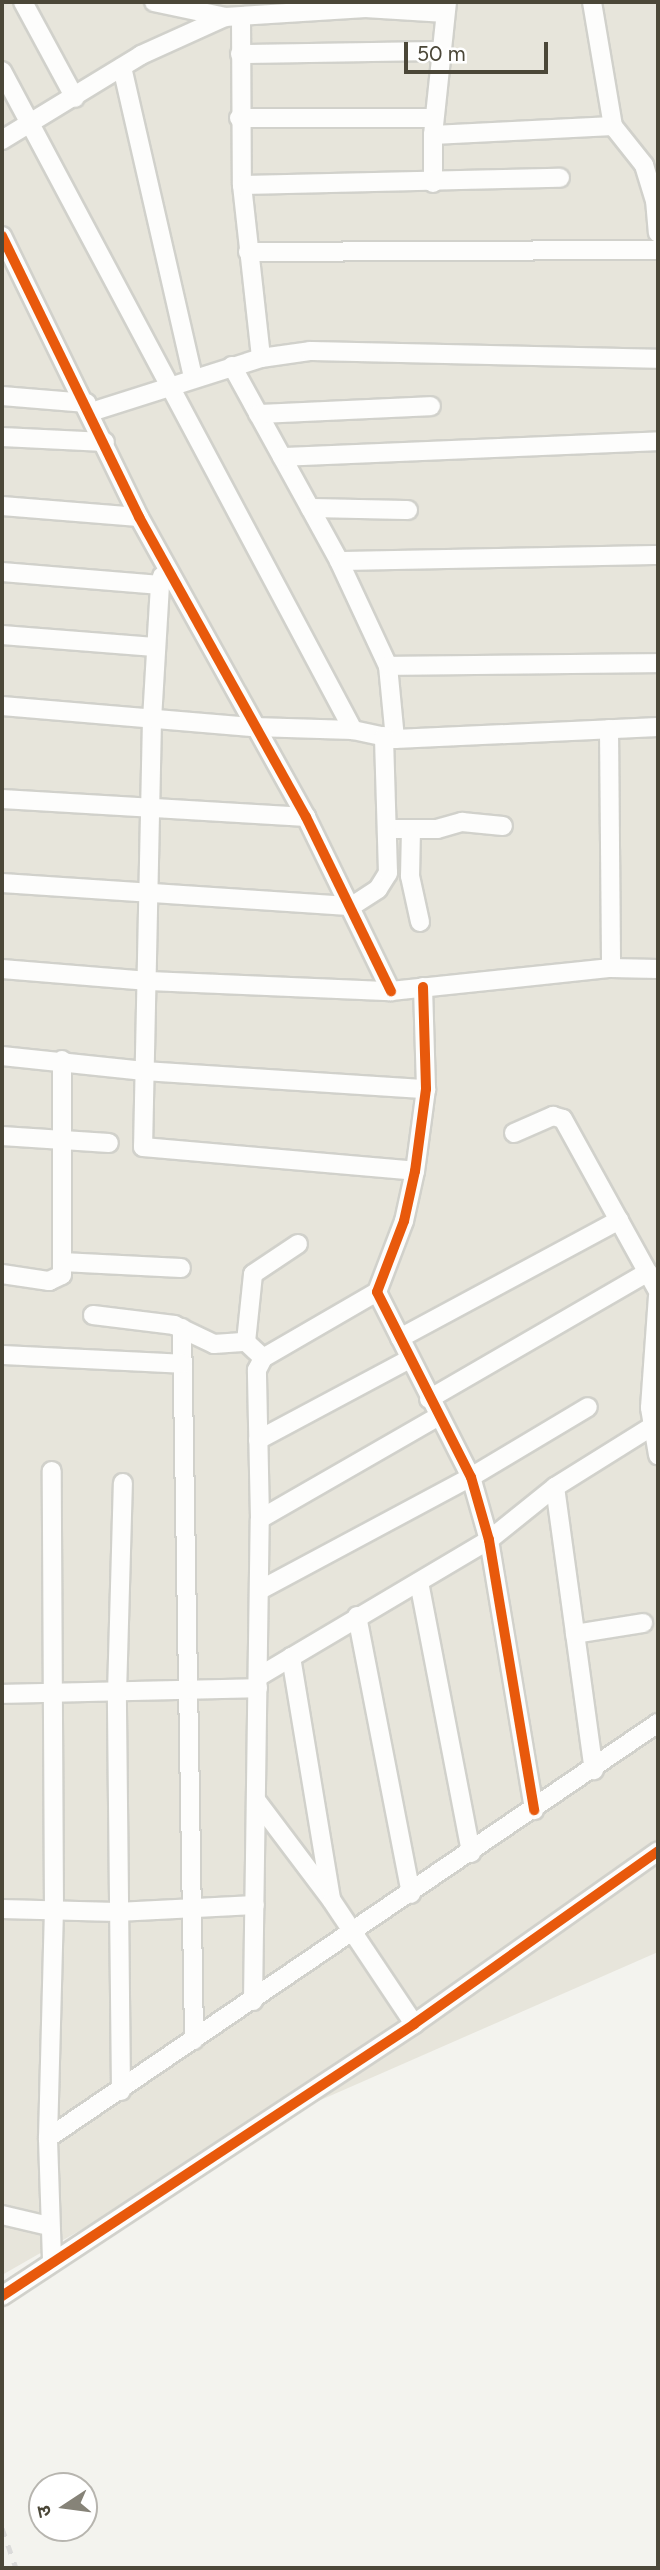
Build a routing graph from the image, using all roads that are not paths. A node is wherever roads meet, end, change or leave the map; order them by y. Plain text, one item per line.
1 (23, 2) edge
2 (154, 2) edge
3 (592, 2) edge
4 (446, 7) edge
5 (233, 17) junction
6 (441, 51) junction
7 (240, 54) junction
8 (122, 67) junction
9 (2, 71) edge
10 (75, 99) junction
11 (239, 118) junction
12 (31, 124) junction
13 (433, 126) junction
14 (612, 126) junction
15 (2, 140) edge
16 (559, 178) dead end
17 (433, 183) junction
18 (242, 186) junction
19 (658, 233) edge
20 (2, 236) edge
21 (658, 250) edge
22 (248, 252) junction
23 (261, 358) junction
24 (658, 359) edge
25 (232, 366) junction
26 (193, 377) junction
27 (168, 385) junction
28 (2, 396) edge
29 (89, 407) junction
30 (430, 407) dead end
31 (258, 414) junction
32 (2, 437) edge
33 (658, 441) edge
34 (105, 442) junction
35 (282, 457) junction
36 (2, 506) edge
37 (310, 508) junction
38 (408, 510) dead end
39 (139, 517) junction
40 (658, 555) edge
41 (339, 561) junction
42 (164, 562) junction
43 (2, 572) edge
44 (160, 585) junction
45 (2, 635) edge
46 (155, 647) junction
47 (658, 663) edge
48 (388, 666) junction
49 (2, 705) edge
50 (152, 719) junction
51 (254, 727) junction
52 (658, 727) edge
53 (609, 729) junction
54 (353, 730) junction
55 (389, 737) junction
56 (2, 799) edge
57 (150, 811) junction
58 (306, 817) junction
59 (503, 826) dead end
60 (387, 829) junction
61 (411, 829) junction
62 (2, 883) edge
63 (150, 893) junction
64 (352, 906) junction
65 (420, 922) dead end
66 (611, 968) junction
67 (2, 969) edge
68 (658, 969) edge
69 (149, 981) junction
70 (423, 987) junction
71 (391, 991) junction
72 (2, 1056) edge
73 (62, 1060) junction
74 (144, 1071) junction
75 (426, 1088) junction
76 (514, 1133) dead end
77 (2, 1136) edge
78 (61, 1140) junction
79 (109, 1143) dead end
80 (415, 1171) junction
81 (619, 1220) junction
82 (298, 1244) dead end
83 (62, 1262) junction
84 (181, 1268) dead end
85 (648, 1272) junction
86 (2, 1274) edge
87 (377, 1292) junction
88 (658, 1293) edge
89 (93, 1315) dead end
90 (182, 1328) junction
91 (400, 1338) junction
92 (246, 1342) junction
93 (2, 1355) edge
94 (263, 1358) junction
95 (408, 1360) junction
96 (183, 1364) junction
97 (429, 1399) junction
98 (588, 1407) dead end
99 (439, 1416) junction
100 (651, 1427) junction
101 (258, 1440) junction
102 (658, 1455) edge
103 (52, 1471) dead end
104 (471, 1477) junction
105 (123, 1483) dead end
106 (555, 1487) junction
107 (260, 1518) junction
108 (489, 1540) junction
109 (419, 1582) junction
110 (260, 1590) junction
111 (357, 1616) junction
112 (643, 1623) dead end
113 (575, 1634) junction
114 (291, 1657) junction
115 (258, 1683) junction
116 (187, 1693) junction
117 (117, 1694) junction
118 (2, 1695) edge
119 (53, 1695) junction
120 (658, 1723) edge
121 (594, 1770) junction
122 (256, 1800) junction
123 (534, 1810) junction
124 (658, 1851) edge
125 (471, 1853) junction
126 (411, 1894) junction
127 (332, 1901) junction
128 (255, 1905) junction
129 (192, 1908) junction
130 (2, 1909) edge
131 (54, 1910) junction
132 (117, 1912) junction
133 (354, 1933) junction
134 (253, 2001) junction
135 (414, 2024) junction
136 (194, 2040) junction
137 (121, 2091) junction
138 (48, 2138) junction
139 (2, 2215) edge
140 (49, 2226) junction
141 (52, 2260) junction
142 (2, 2296) edge

1 - 10 street
2 - 5 street
3 - 14 street
4 - 5 street
4 - 6 street
5 - 7 street
5 - 8 street
6 - 7 street
6 - 13 street
7 - 11 street
8 - 10 street
8 - 26 street
9 - 12 street
10 - 12 street
11 - 13 street
11 - 18 street
12 - 15 street
12 - 27 street
13 - 14 street
13 - 17 street
14 - 19 street
16 - 17 street
17 - 18 street
18 - 22 street
20 - 29 street
21 - 22 street
22 - 23 street
23 - 24 street
23 - 25 street
25 - 26 street
25 - 31 street
26 - 27 street
27 - 29 street
27 - 54 street
28 - 29 street
29 - 34 street
30 - 31 street
31 - 35 street
32 - 34 street
33 - 35 street
34 - 39 street
35 - 37 street
36 - 39 street
37 - 38 street
37 - 41 street
39 - 42 street
40 - 41 street
41 - 48 street
42 - 44 street
42 - 51 street
43 - 44 street
44 - 46 street
45 - 46 street
46 - 50 street
47 - 48 street
48 - 55 street
49 - 50 street
50 - 51 street
50 - 57 street
51 - 54 street
51 - 58 street
52 - 53 street
53 - 55 street
53 - 66 street
54 - 55 street
55 - 60 street
56 - 57 street
57 - 58 street
57 - 63 street
58 - 64 street
59 - 61 street
60 - 61 street
60 - 64 street
61 - 65 street
62 - 63 street
63 - 64 street
63 - 69 street
64 - 71 street
66 - 68 street
66 - 70 street
67 - 69 street
69 - 71 street
69 - 74 street
70 - 71 street
70 - 75 street
72 - 73 street
73 - 74 street
73 - 78 street
74 - 75 street
74 - 80 street
75 - 80 street
76 - 81 street
77 - 78 street
78 - 79 street
78 - 83 street
80 - 87 street
81 - 85 street
81 - 91 street
82 - 92 street
83 - 84 street
83 - 86 street
85 - 88 street
85 - 97 street
87 - 91 street
87 - 94 street
88 - 100 street
89 - 90 street
90 - 92 street
90 - 96 street
91 - 95 street
92 - 94 street
93 - 96 street
94 - 101 street
95 - 97 street
95 - 101 street
96 - 116 street
97 - 99 street
98 - 104 street
99 - 104 street
99 - 107 street
100 - 102 street
100 - 106 street
101 - 107 street
103 - 119 street
104 - 108 street
104 - 110 street
105 - 117 street
106 - 108 street
106 - 113 street
107 - 110 street
108 - 109 street
108 - 123 street
109 - 111 street
109 - 125 street
110 - 115 street
111 - 114 street
111 - 126 street
112 - 113 street
113 - 121 street
114 - 115 street
114 - 127 street
115 - 116 street
115 - 122 street
116 - 117 street
116 - 129 street
117 - 119 street
117 - 132 street
118 - 119 street
119 - 131 street
120 - 121 street
121 - 123 street
122 - 127 street
122 - 128 street
123 - 125 street
124 - 135 street
125 - 126 street
126 - 133 street
127 - 133 street
128 - 129 street
128 - 134 street
129 - 132 street
129 - 136 street
130 - 131 street
131 - 132 street
131 - 138 street
132 - 137 street
133 - 134 street
133 - 135 street
134 - 136 street
135 - 141 street
136 - 137 street
137 - 138 street
138 - 140 street
139 - 140 street
140 - 141 street
141 - 142 street

